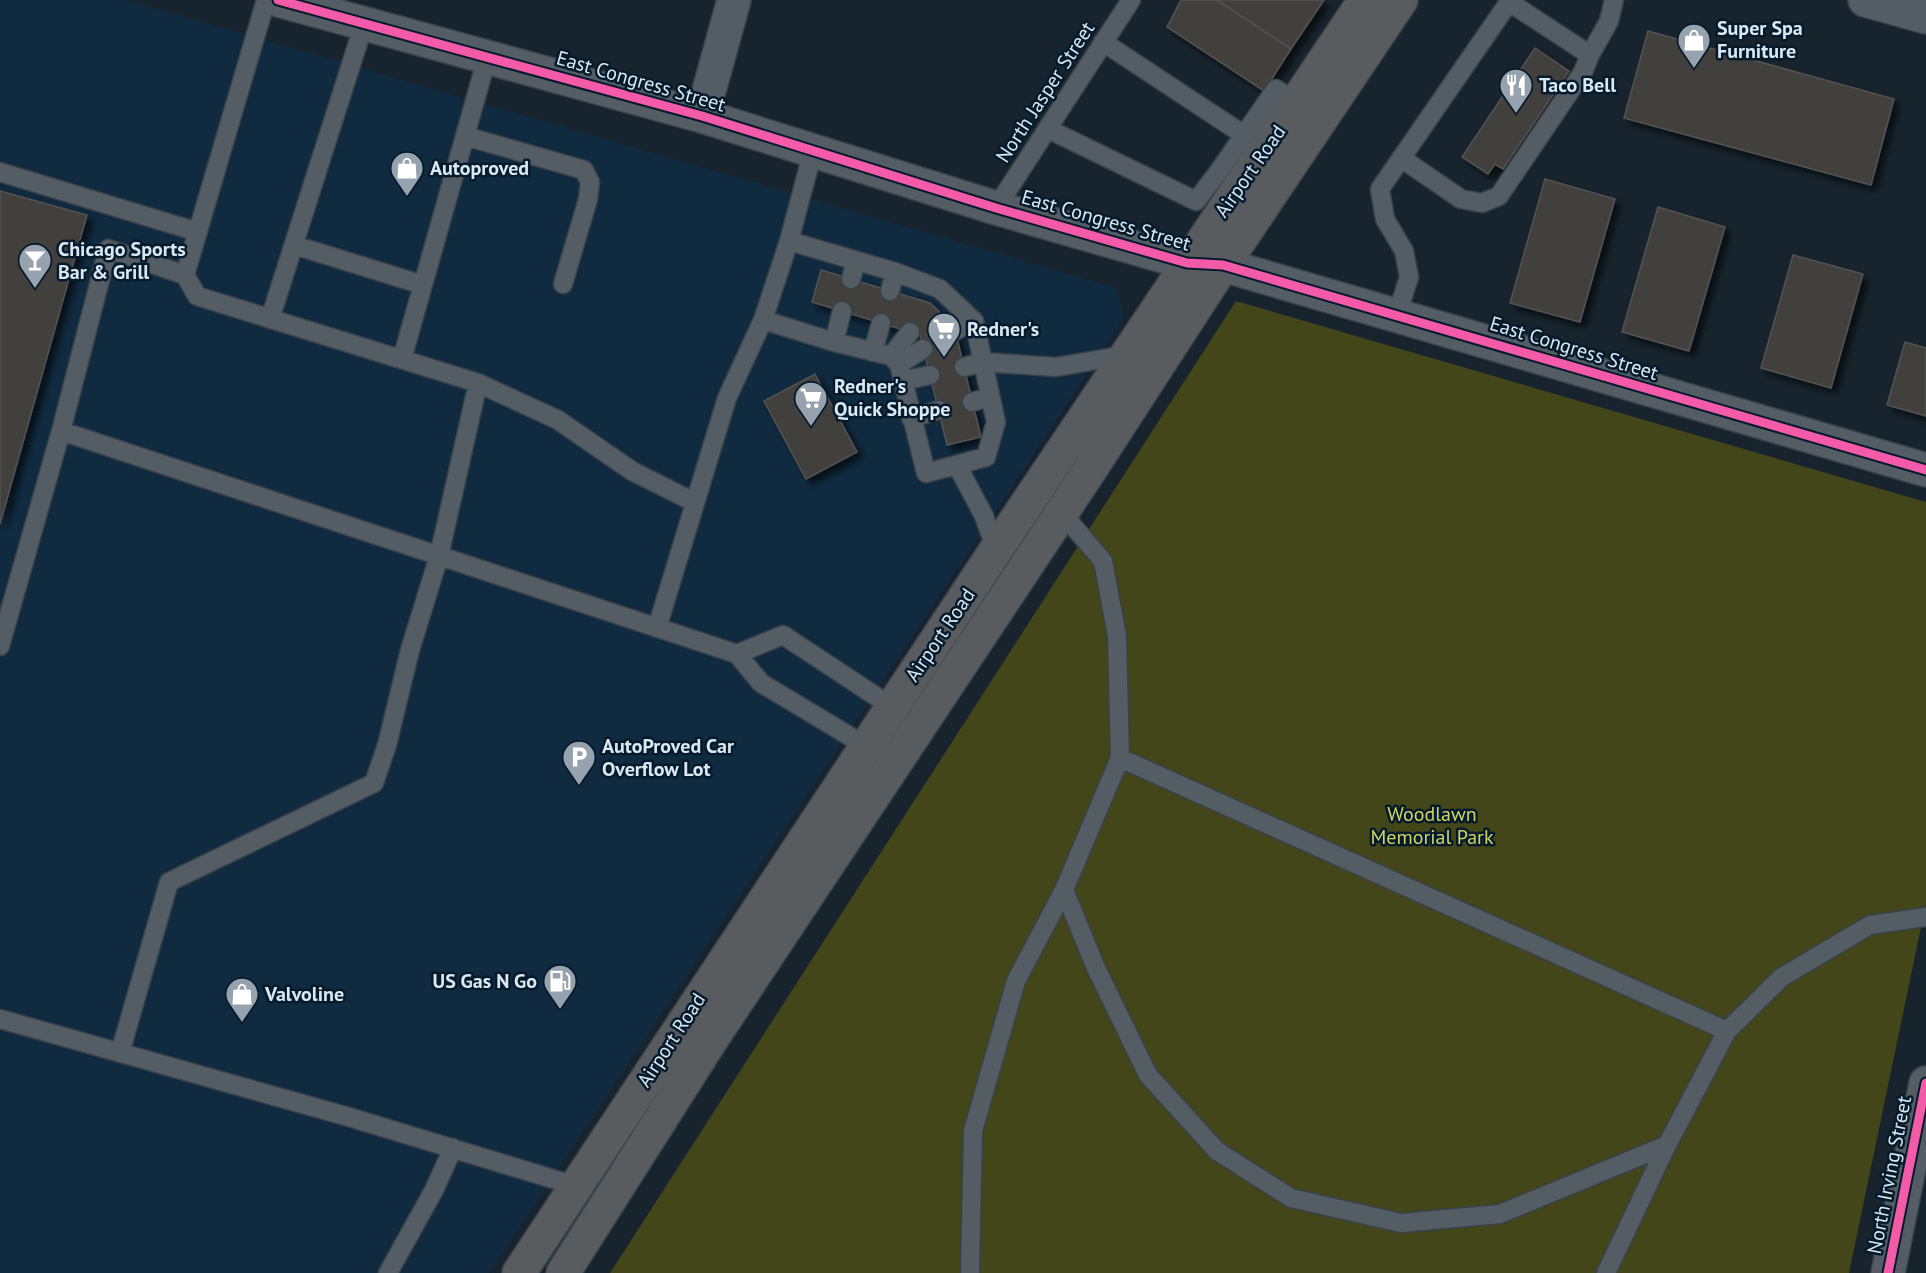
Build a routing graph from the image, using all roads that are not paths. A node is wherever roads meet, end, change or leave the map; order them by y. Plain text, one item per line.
1 (266, 0) edge
2 (278, 0) edge
3 (734, 0) edge
4 (1131, 0) edge
5 (1365, 0) edge
6 (1401, 0) edge
7 (1614, 0) edge
8 (1865, 0) edge
9 (1506, 1) edge
10 (1926, 17) edge
11 (364, 24) junction
12 (1104, 42) junction
13 (1590, 56) junction
14 (487, 58) junction
15 (1298, 103) junction
16 (702, 116) junction
17 (1048, 129) junction
18 (1244, 135) junction
19 (465, 136) junction
20 (813, 151) junction
21 (1401, 158) junction
22 (0, 172) edge
23 (1228, 181) junction
24 (996, 208) junction
25 (198, 232) junction
26 (789, 242) junction
27 (294, 245) junction
28 (856, 261) junction
29 (1187, 263) junction
30 (1223, 264) junction
31 (896, 272) junction
32 (185, 275) junction
33 (851, 279) dead end
34 (562, 284) dead end
35 (423, 285) junction
36 (890, 291) dead end
37 (842, 311) dead end
38 (1397, 315) junction
39 (270, 318) junction
40 (763, 320) junction
41 (974, 321) junction
42 (881, 323) dead end
43 (955, 331) dead end
44 (910, 332) dead end
45 (834, 342) junction
46 (923, 349) dead end
47 (1126, 355) junction
48 (402, 360) junction
49 (983, 362) junction
50 (891, 363) junction
51 (964, 367) dead end
52 (930, 375) dead end
53 (478, 383) junction
54 (990, 397) junction
55 (972, 402) dead end
56 (939, 410) dead end
57 (912, 418) junction
58 (61, 431) junction
59 (957, 465) junction
60 (1926, 470) edge
61 (694, 502) junction
62 (1061, 512) junction
63 (996, 550) junction
64 (439, 556) junction
65 (657, 628) junction
66 (0, 646) edge
67 (737, 654) junction
68 (892, 707) junction
69 (866, 746) junction
70 (1120, 758) junction
71 (1064, 890) junction
72 (1926, 917) edge
73 (0, 1019) edge
74 (1727, 1031) junction
75 (120, 1053) junction
76 (1926, 1083) edge
77 (1667, 1145) junction
78 (453, 1148) junction
79 (576, 1186) junction
80 (388, 1273) edge
81 (519, 1273) edge
82 (563, 1273) edge
83 (970, 1273) edge
84 (1606, 1273) edge
85 (1888, 1273) edge

1 - 25 lane
2 - 11 street, East Congress Street
3 - 16 street
4 - 12 lane, North Jasper Street
5 - 15 main road, Airport Road
6 - 30 main road, Airport Road
7 - 13 lane
8 - 10 street
9 - 13 lane
9 - 21 lane
11 - 14 street, East Congress Street
11 - 27 lane
12 - 17 lane, North Jasper Street
12 - 18 lane
13 - 21 lane
14 - 16 street, East Congress Street
14 - 19 lane
15 - 18 lane
15 - 23 main road, Airport Road
16 - 20 street, East Congress Street
17 - 23 lane
17 - 24 lane, North Jasper Street
18 - 23 lane
19 - 34 lane
19 - 35 lane
20 - 24 street, East Congress Street
20 - 26 lane
21 - 38 lane
22 - 25 lane
23 - 29 main road, Airport Road
24 - 29 street, East Congress Street
25 - 32 lane
26 - 28 lane
26 - 40 lane
27 - 35 lane
27 - 39 lane
28 - 31 lane
28 - 33 lane
29 - 30 street, East Congress Street
29 - 47 main road, Airport Road
30 - 38 street, East Congress Street
30 - 62 main road, Airport Road
31 - 36 lane
31 - 41 lane
32 - 39 lane
32 - 58 lane
35 - 48 lane
37 - 45 lane
38 - 60 street, East Congress Street
39 - 48 lane
40 - 45 lane
40 - 61 lane
41 - 43 lane
41 - 49 lane
42 - 50 lane
44 - 50 lane
45 - 50 lane
46 - 50 lane
47 - 49 lane
47 - 63 main road, Airport Road
48 - 53 lane
49 - 51 lane
49 - 54 lane
50 - 52 lane
50 - 57 lane
53 - 61 lane
53 - 64 lane
54 - 55 lane
54 - 59 lane
56 - 57 lane
57 - 59 lane
58 - 64 lane
58 - 66 lane
59 - 63 lane
61 - 65 lane
62 - 70 lane
62 - 82 main road, Airport Road
63 - 68 main road, Airport Road
64 - 65 lane
64 - 75 lane
65 - 67 lane
67 - 68 lane
67 - 69 lane
68 - 69 main road, Airport Road
69 - 79 main road, Airport Road
70 - 71 lane
70 - 74 lane
71 - 77 lane
71 - 83 lane
72 - 74 lane
73 - 75 lane
74 - 77 lane
75 - 78 lane
76 - 85 street, North Irving Street
77 - 84 lane
78 - 79 lane
78 - 80 lane
79 - 81 main road, Airport Road

